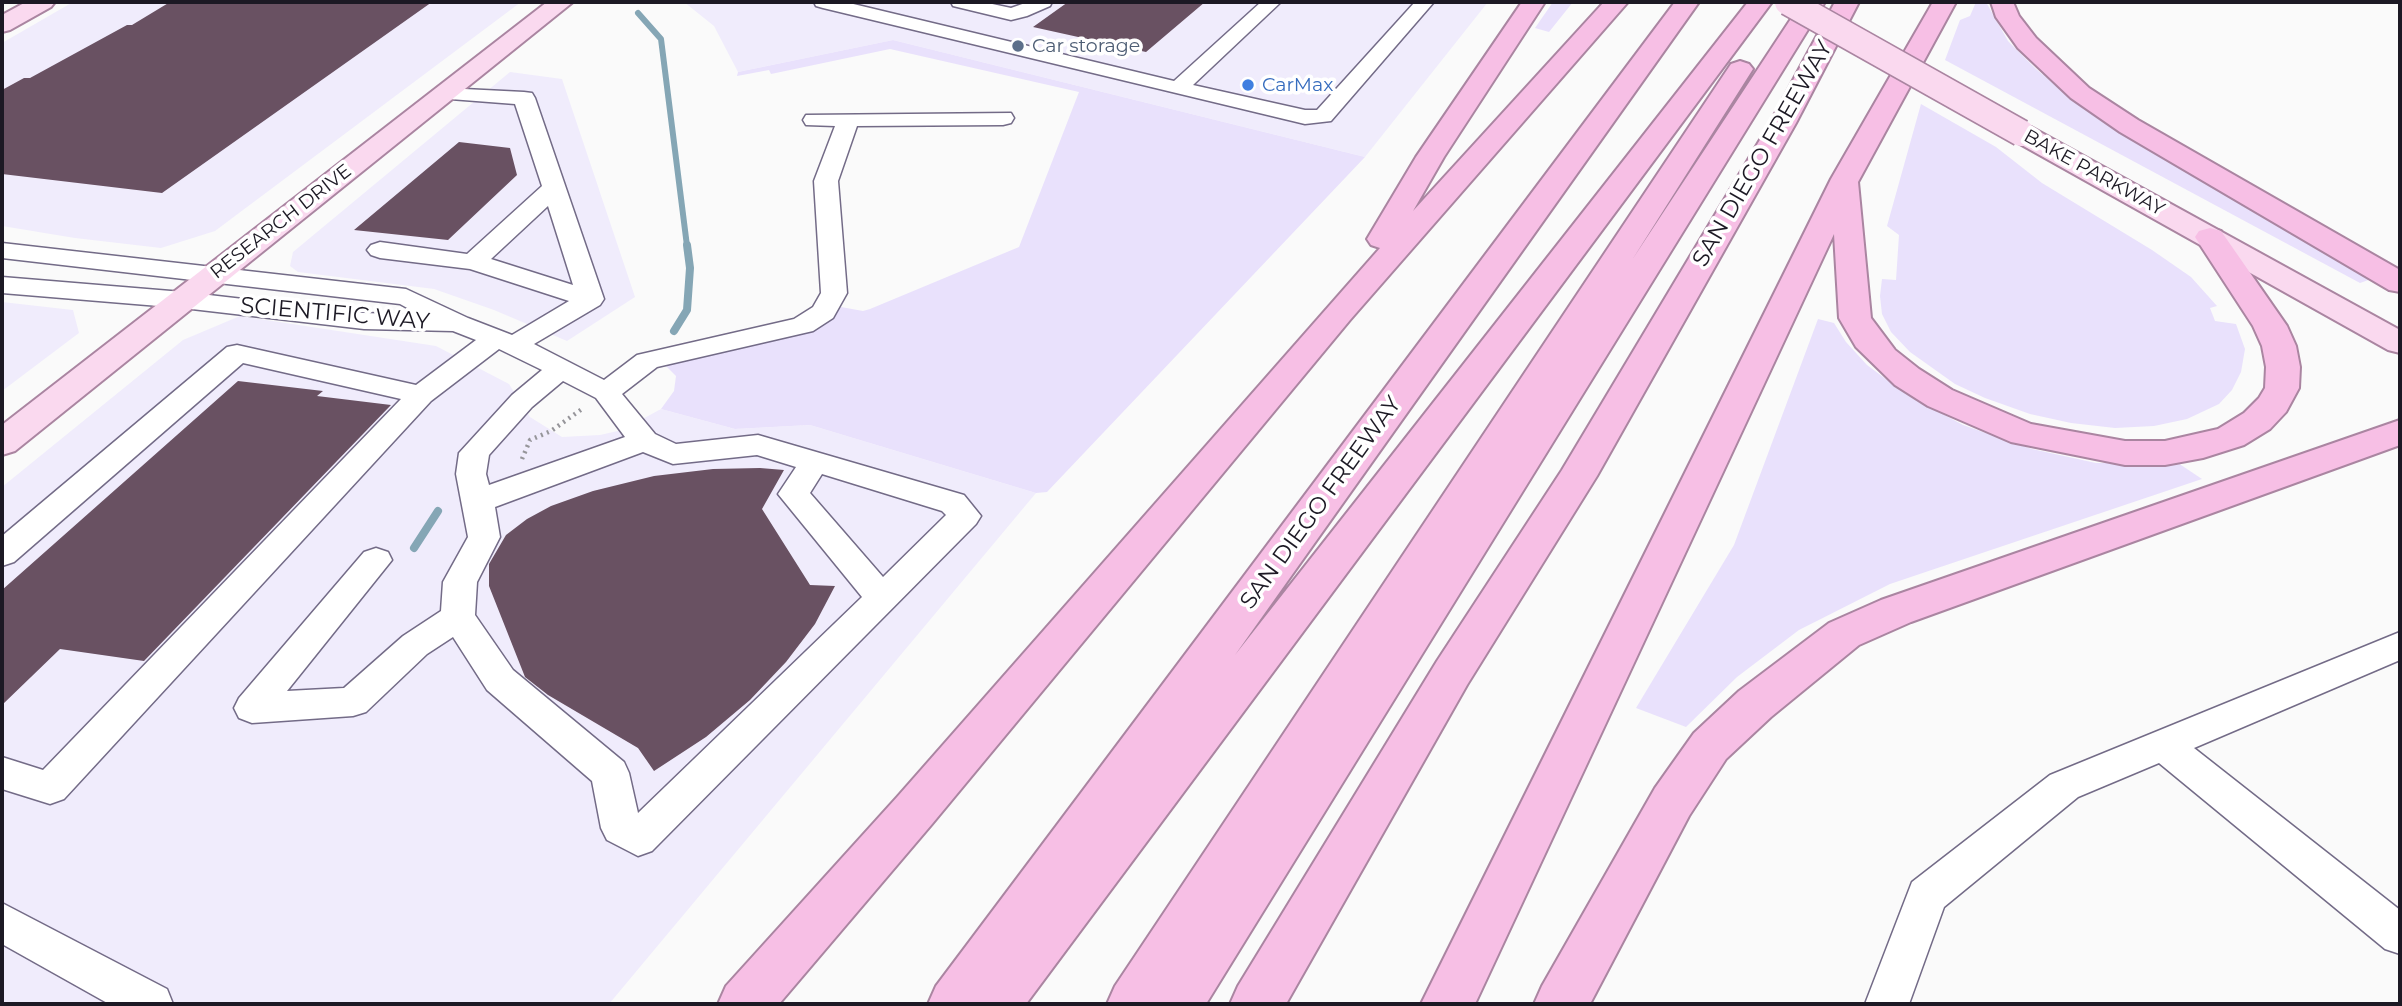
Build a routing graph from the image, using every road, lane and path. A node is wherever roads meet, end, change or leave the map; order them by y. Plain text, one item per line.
1 (43, 2) edge
2 (561, 2) edge
3 (960, 2) edge
4 (1043, 2) edge
5 (1272, 2) edge
6 (1425, 2) edge
7 (1533, 2) edge
8 (1616, 2) edge
9 (1687, 2) edge
10 (1760, 2) edge
11 (1786, 2) edge
12 (1871, 2) edge
13 (1944, 2) edge
14 (2002, 2) edge
15 (834, 3) edge
16 (1834, 7) edge
17 (2, 25) edge
18 (1178, 88) junction
19 (444, 94) junction
20 (1003, 118) dead end
21 (814, 120) dead end
22 (848, 120) junction
23 (1844, 179) junction
24 (554, 187) junction
25 (2210, 237) junction
26 (2, 250) edge
27 (380, 250) dead end
28 (473, 262) junction
29 (215, 275) junction
30 (2400, 283) edge
31 (2, 285) edge
32 (591, 299) junction
33 (183, 300) junction
34 (1338, 313) junction
35 (458, 324) junction
36 (505, 342) junction
37 (2400, 343) edge
38 (561, 369) junction
39 (606, 392) junction
40 (421, 395) junction
41 (2400, 432) edge
42 (643, 441) junction
43 (2, 443) edge
44 (814, 462) junction
45 (532, 482) junction
46 (478, 501) junction
47 (2, 554) edge
48 (376, 560) dead end
49 (882, 598) junction
50 (458, 617) junction
51 (2400, 645) edge
52 (2162, 744) junction
53 (2, 773) edge
54 (2, 922) edge
55 (2400, 935) edge
56 (151, 1004) edge
57 (745, 1004) edge
58 (955, 1004) edge
59 (994, 1004) edge
60 (1134, 1004) edge
61 (1175, 1004) edge
62 (1257, 1004) edge
63 (1448, 1004) edge
64 (1561, 1004) edge
65 (1887, 1004) edge

1 - 17 main road
2 - 19 main road, RESEARCH DRIVE
3 - 4 street
5 - 18 street
6 - 18 street
7 - 34 highway
8 - 34 highway
9 - 58 highway, SAN DIEGO FREEWAY
10 - 59 highway
11 - 25 main road, BAKE PARKWAY, bridge
11 - 60 highway
12 - 16 highway, SAN DIEGO FREEWAY
13 - 23 highway
14 - 30 highway
15 - 18 street
16 - 61 highway
16 - 62 highway, SAN DIEGO FREEWAY
19 - 24 street
19 - 29 main road, RESEARCH DRIVE
20 - 22 street
21 - 22 street
22 - 39 street
23 - 25 highway
23 - 63 highway
24 - 28 street
24 - 32 street
25 - 37 main road, BAKE PARKWAY
26 - 29 street, SCIENTIFIC WAY
27 - 28 street
28 - 32 street
29 - 33 main road, RESEARCH DRIVE
29 - 35 street, SCIENTIFIC WAY
31 - 33 street, SCIENTIFIC WAY
32 - 36 street
33 - 35 street, SCIENTIFIC WAY
33 - 43 main road, RESEARCH DRIVE
34 - 57 highway
35 - 36 street, SCIENTIFIC WAY
36 - 38 street, SCIENTIFIC WAY
36 - 40 street
38 - 39 street, SCIENTIFIC WAY
38 - 46 street
39 - 42 street
39 - 45 path
40 - 47 street
40 - 53 street
41 - 64 highway
42 - 44 street
42 - 45 street
44 - 49 street
44 - 49 street
45 - 46 street
46 - 50 street
48 - 50 street
49 - 50 street
51 - 52 street
52 - 55 street
52 - 65 street
54 - 56 street

